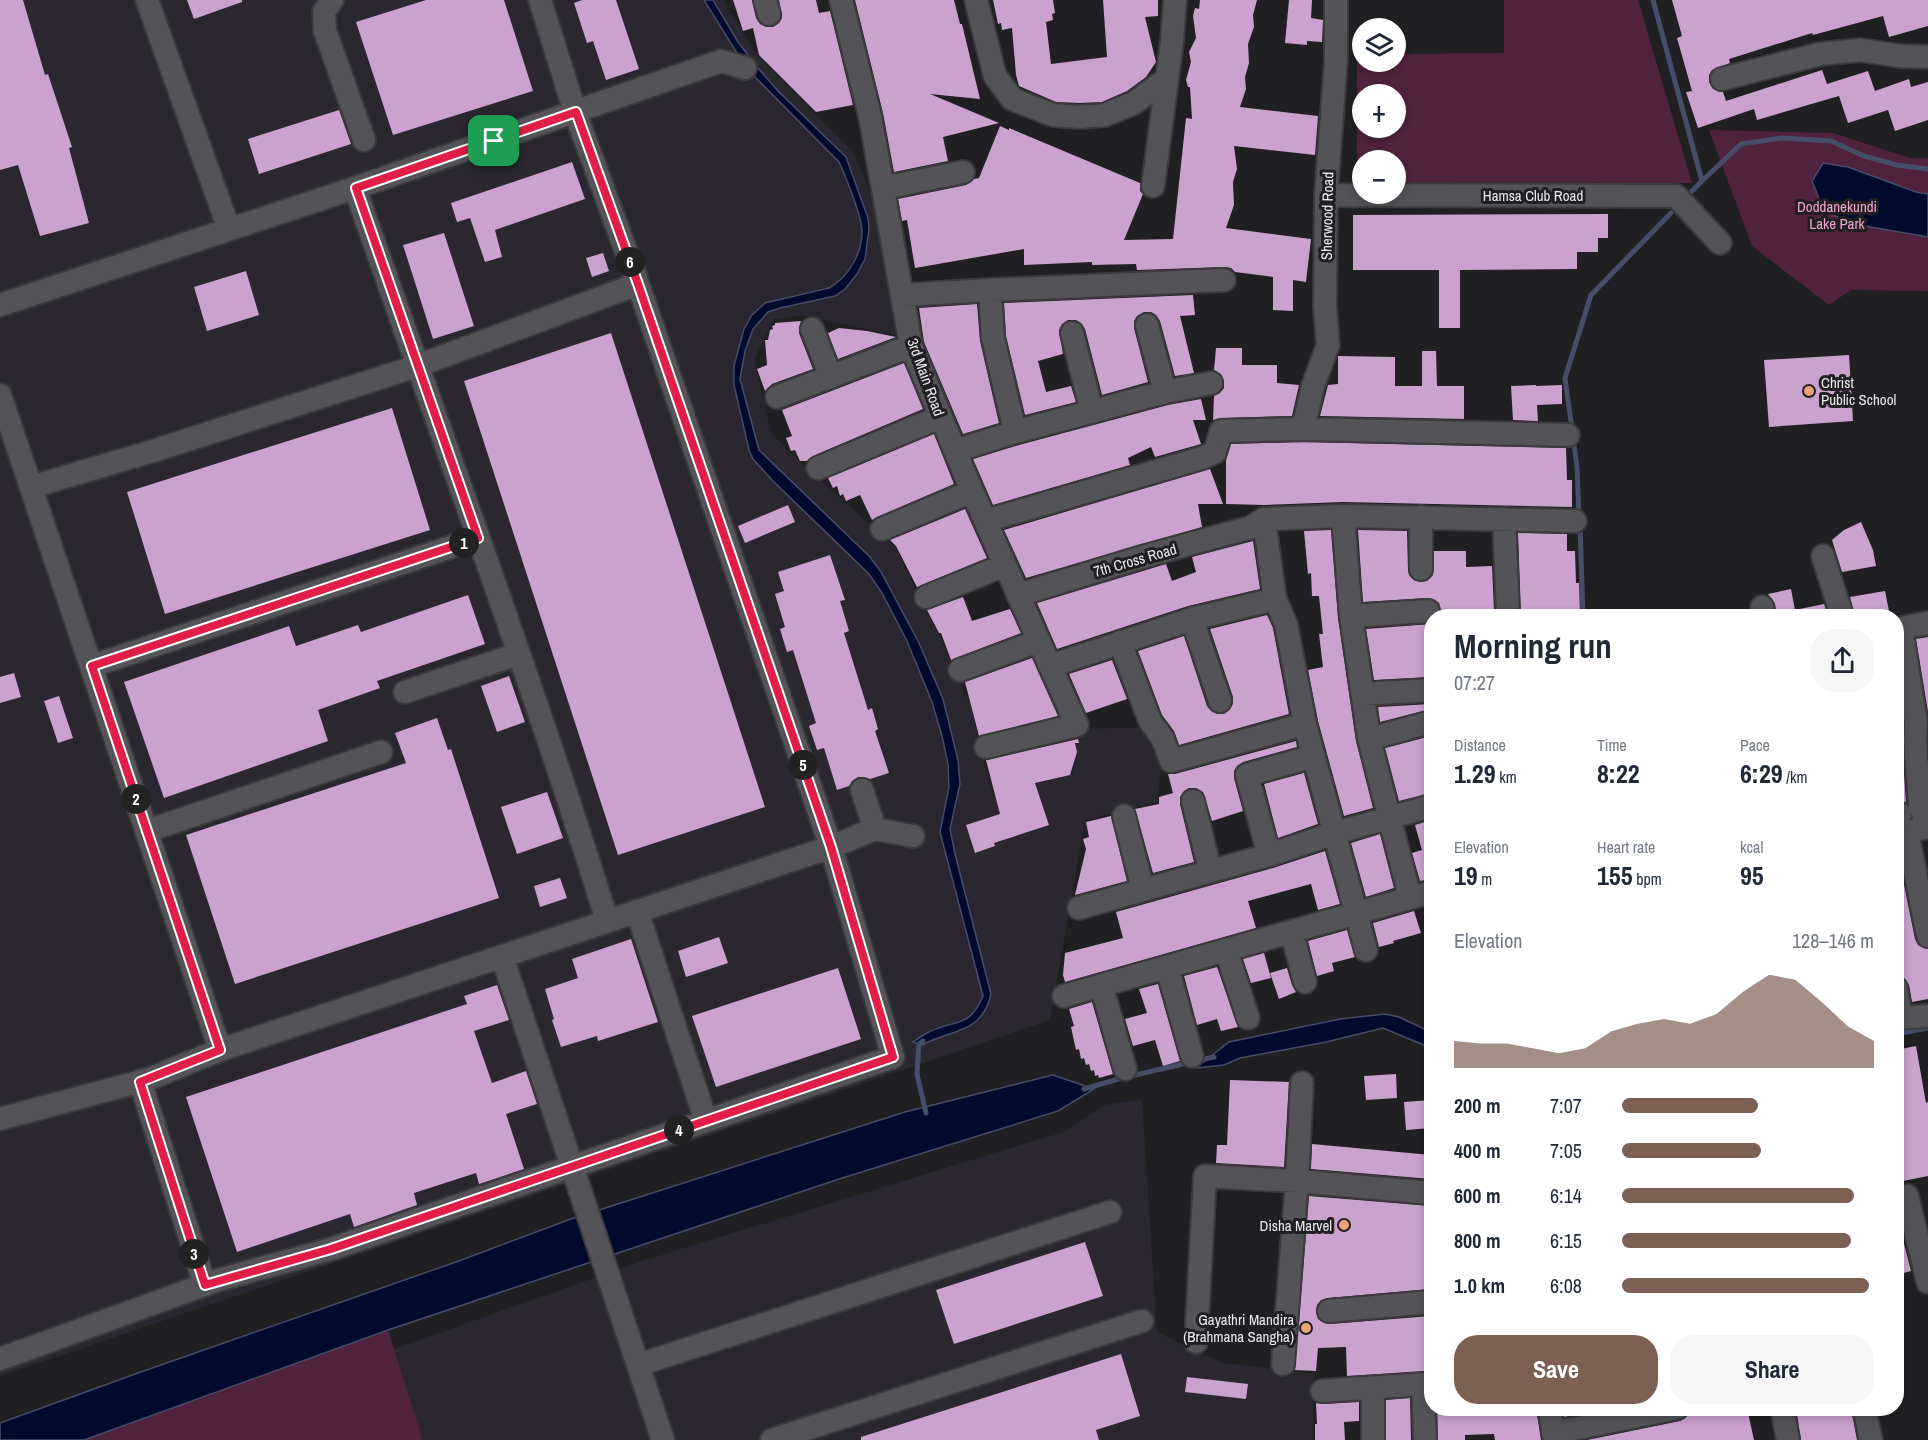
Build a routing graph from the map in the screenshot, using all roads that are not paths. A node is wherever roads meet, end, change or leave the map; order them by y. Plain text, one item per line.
1 (147, 0) edge
2 (332, 0) edge
3 (540, 0) edge
4 (842, 0) edge
5 (976, 0) edge
6 (1175, 0) edge
7 (1336, 0) edge
8 (1928, 57) edge
9 (745, 68) dead end
10 (1166, 79) junction
11 (1722, 79) dead end
12 (576, 112) junction
13 (364, 140) dead end
14 (963, 172) dead end
15 (1153, 186) dead end
16 (356, 188) junction
17 (884, 188) junction
18 (1326, 195) junction
19 (229, 229) junction
20 (1720, 243) dead end
21 (1224, 280) dead end
22 (638, 284) junction
23 (990, 290) junction
24 (903, 295) junction
25 (0, 305) edge
26 (1147, 325) dead end
27 (812, 329) dead end
28 (1072, 333) dead end
29 (911, 346) junction
30 (417, 366) junction
31 (831, 377) junction
32 (1211, 383) dead end
33 (1165, 392) junction
34 (0, 394) edge
35 (777, 397) dead end
36 (1092, 412) junction
37 (940, 417) junction
38 (1303, 429) junction
39 (1015, 432) junction
40 (1568, 435) dead end
41 (955, 451) junction
42 (818, 468) dead end
43 (31, 487) junction
44 (972, 491) junction
45 (1343, 516) junction
46 (1421, 517) junction
47 (1504, 519) junction
48 (985, 521) junction
49 (1575, 521) dead end
50 (1258, 523) junction
51 (882, 529) dead end
52 (478, 538) junction
53 (1823, 556) dead end
54 (1005, 565) junction
55 (1421, 569) dead end
56 (1018, 595) junction
57 (926, 597) dead end
58 (1275, 599) junction
59 (1508, 609) edge
60 (1840, 609) edge
61 (1424, 611) edge
62 (1351, 616) junction
63 (1192, 619) junction
64 (1928, 623) edge
65 (1904, 627) edge
66 (1038, 641) junction
67 (1120, 642) junction
68 (1904, 652) edge
69 (519, 654) junction
70 (92, 666) junction
71 (1050, 666) junction
72 (960, 670) dead end
73 (1424, 690) edge
74 (405, 692) dead end
75 (1363, 694) junction
76 (1220, 701) dead end
77 (1305, 724) junction
78 (1424, 724) edge
79 (1370, 739) junction
80 (986, 747) dead end
81 (381, 752) dead end
82 (1314, 756) junction
83 (862, 790) dead end
84 (1193, 801) dead end
85 (1424, 808) edge
86 (1124, 816) dead end
87 (1390, 818) junction
88 (1928, 827) edge
89 (875, 829) junction
90 (147, 831) junction
91 (1335, 833) junction
92 (913, 837) dead end
93 (831, 847) junction
94 (1269, 855) junction
95 (1210, 870) junction
96 (1143, 890) junction
97 (1420, 895) edge
98 (1079, 908) dead end
99 (637, 911) junction
100 (1355, 914) junction
101 (607, 920) junction
102 (1292, 933) junction
103 (1928, 936) edge
104 (1226, 950) junction
105 (1366, 950) dead end
106 (502, 956) junction
107 (1167, 967) junction
108 (1305, 982) dead end
109 (1102, 987) junction
110 (1064, 996) dead end
111 (1928, 1016) edge
112 (1248, 1018) dead end
113 (1904, 1018) edge
114 (220, 1050) junction
115 (1192, 1056) dead end
116 (1125, 1069) dead end
117 (140, 1082) junction
118 (1302, 1083) dead end
119 (0, 1119) edge
120 (706, 1120) junction
121 (572, 1166) junction
122 (1297, 1181) junction
123 (1424, 1192) edge
124 (1904, 1197) edge
125 (1110, 1212) dead end
126 (1928, 1282) edge
127 (205, 1285) junction
128 (1424, 1303) edge
129 (1329, 1311) dead end
130 (1142, 1321) dead end
131 (1197, 1342) dead end
132 (0, 1359) edge
133 (1283, 1364) dead end
134 (638, 1365) junction
135 (1424, 1384) edge
136 (1373, 1389) junction
137 (1322, 1392) dead end
138 (1426, 1416) edge
139 (1550, 1416) edge
140 (1642, 1416) edge
141 (1784, 1416) edge
142 (1866, 1416) edge
143 (1554, 1436) edge
144 (663, 1440) edge
145 (772, 1440) edge
146 (1373, 1440) edge
147 (1425, 1440) edge
148 (1788, 1440) edge
149 (1871, 1440) edge

1 - 19 street
2 - 13 street
3 - 12 street
4 - 17 street, 3rd Main Road
5 - 10 street
6 - 10 street
7 - 18 street, Sherwood Road
8 - 11 street
9 - 12 street
10 - 15 street
12 - 16 street
12 - 22 street
14 - 17 street
16 - 19 street
16 - 30 street
17 - 24 street, 3rd Main Road
18 - 20 street, Hamsa Club Road
18 - 38 street, Sherwood Road
19 - 25 street
21 - 23 street
22 - 30 street
22 - 93 street
23 - 24 street
23 - 39 street
24 - 29 street, 3rd Main Road
26 - 33 street
27 - 31 street
28 - 36 street
29 - 31 street
29 - 37 street, 3rd Main Road
30 - 43 street
30 - 52 street
31 - 35 street
32 - 33 street
33 - 36 street
34 - 43 street
36 - 39 street
37 - 41 street, 3rd Main Road
37 - 42 street
38 - 40 street
38 - 48 street
39 - 41 street
41 - 44 street, 3rd Main Road
43 - 70 street
44 - 48 street, 3rd Main Road
44 - 51 street
45 - 46 street, 7th Cross Road
45 - 50 street, 7th Cross Road
45 - 62 street
46 - 47 street, 7th Cross Road
46 - 55 street
47 - 49 street, 7th Cross Road
47 - 59 street
48 - 54 street, 3rd Main Road
50 - 56 street, 7th Cross Road
50 - 58 street
52 - 69 street
52 - 70 street
53 - 60 street
54 - 56 street, 3rd Main Road
54 - 57 street
56 - 66 street, 3rd Main Road
58 - 63 street
58 - 77 street
61 - 62 street
62 - 75 street
63 - 67 street
63 - 76 street
64 - 65 street
66 - 71 street, 3rd Main Road
66 - 72 street
67 - 71 street
67 - 77 street
68 - 88 street
69 - 74 street
69 - 101 street
70 - 90 street
71 - 80 street, 3rd Main Road
73 - 75 street
75 - 79 street
77 - 82 street
78 - 79 street
79 - 87 street
81 - 90 street
82 - 91 street
82 - 94 street
83 - 89 street
84 - 95 street
85 - 87 street
86 - 96 street
87 - 91 street
87 - 97 street
88 - 103 street
89 - 92 street
89 - 93 street
90 - 114 street
91 - 94 street
91 - 100 street
93 - 99 street
93 - 120 street
94 - 95 street
95 - 96 street
96 - 98 street
97 - 100 street
99 - 101 street
99 - 120 street
100 - 102 street
100 - 105 street
101 - 106 street
102 - 104 street
102 - 108 street
104 - 107 street
104 - 112 street
106 - 114 street
106 - 121 street
107 - 109 street
107 - 115 street
109 - 110 street
109 - 116 street
111 - 113 street
114 - 117 street
117 - 119 street
117 - 127 street
118 - 122 street
120 - 121 street
121 - 127 street
121 - 134 street
122 - 123 street
122 - 131 street
122 - 133 street
124 - 126 street
125 - 134 street
127 - 132 street
128 - 129 street
130 - 145 street
134 - 144 street
135 - 136 street
136 - 137 street
136 - 146 street
138 - 147 street
139 - 143 street
140 - 143 street
141 - 148 street
142 - 149 street

